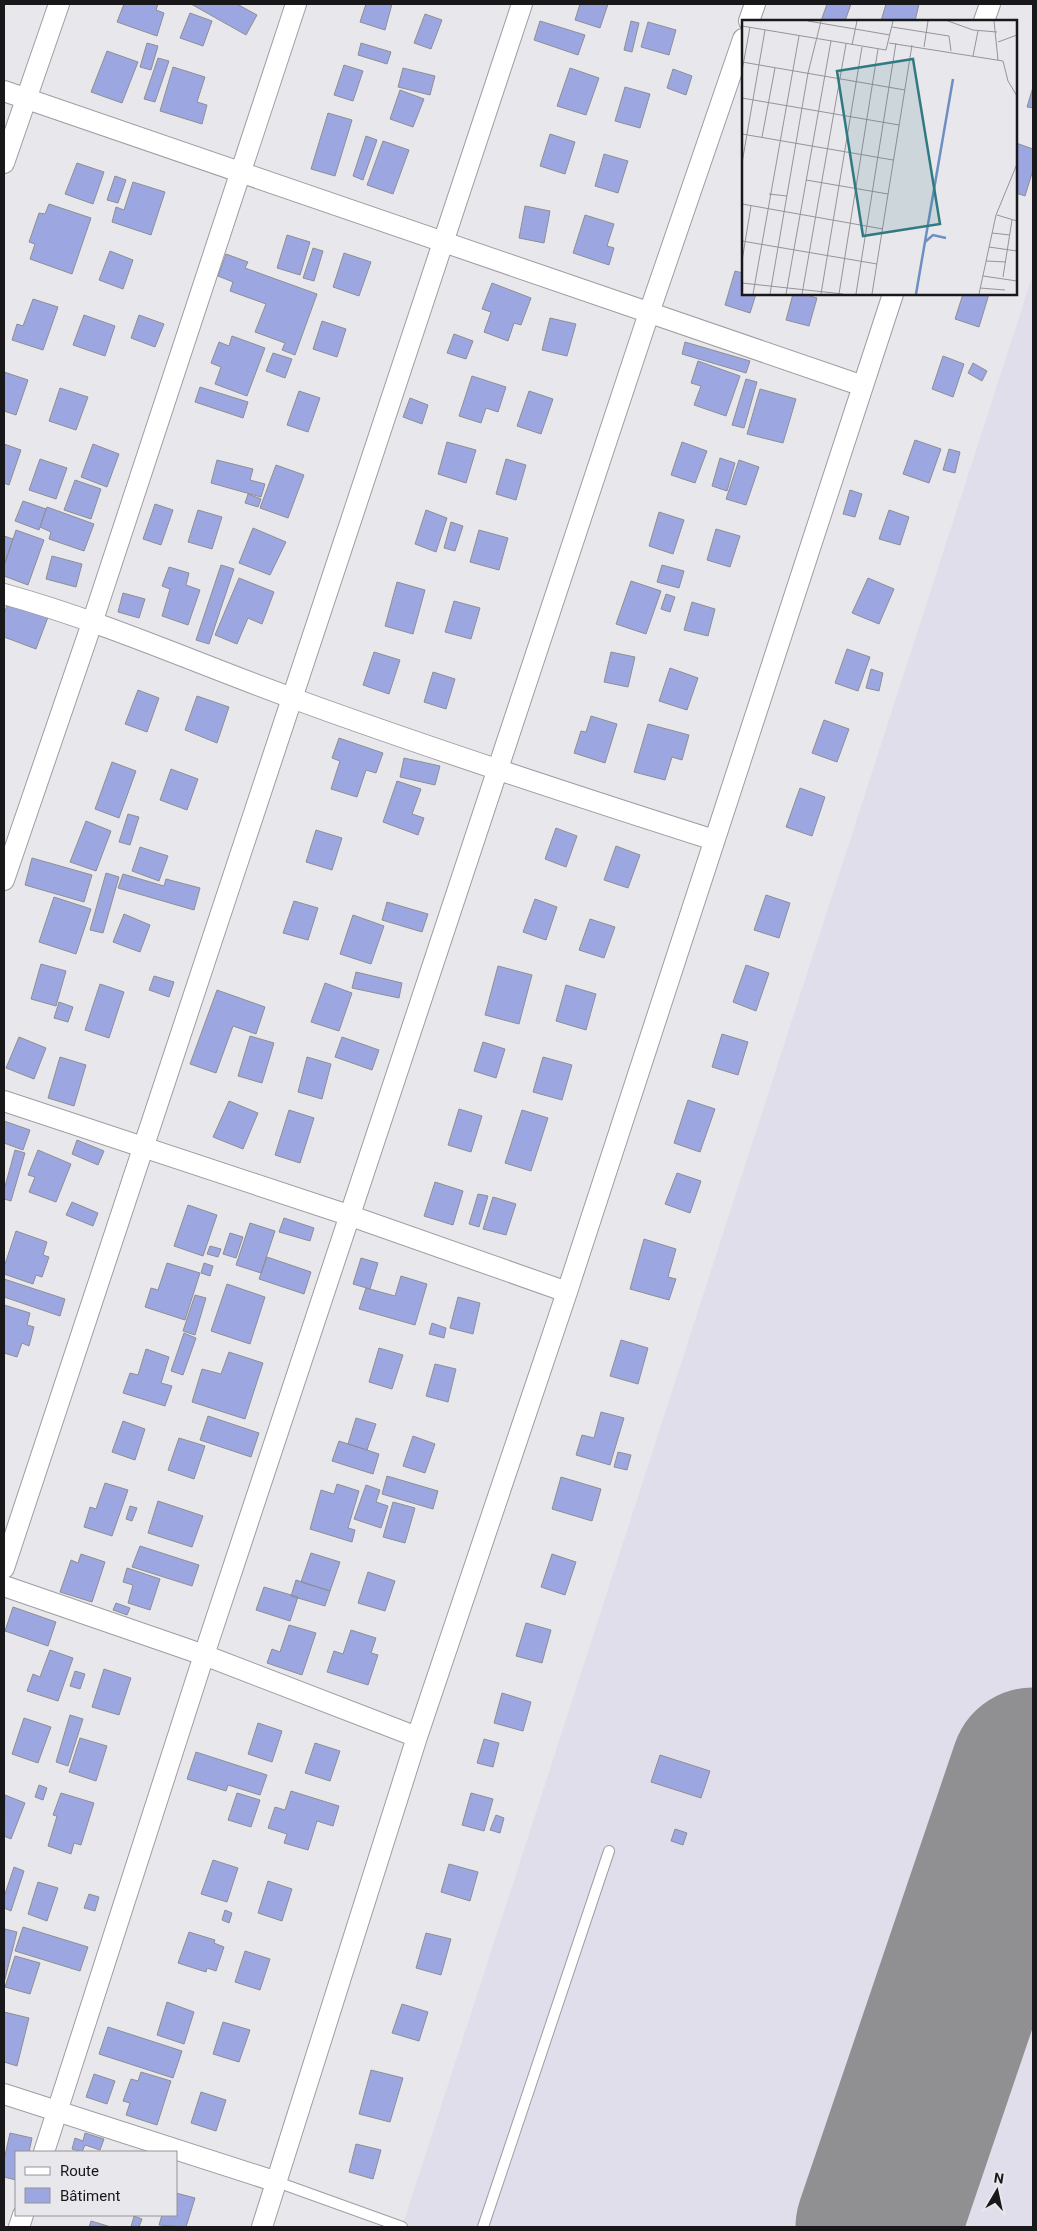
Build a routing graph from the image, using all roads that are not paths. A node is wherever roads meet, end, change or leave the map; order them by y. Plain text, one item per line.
1 (59, 4) edge
2 (296, 4) edge
3 (522, 4) edge
4 (755, 4) edge
5 (990, 4) edge
6 (749, 20) edge
7 (984, 20) edge
8 (742, 42) edge
9 (4, 91) edge
10 (26, 99) junction
11 (4, 163) edge
12 (239, 172) junction
13 (443, 242) junction
14 (893, 295) edge
15 (649, 313) junction
16 (863, 386) junction
17 (4, 594) edge
18 (92, 623) junction
19 (292, 698) junction
20 (497, 771) junction
21 (714, 840) junction
22 (4, 880) edge
23 (4, 1101) edge
24 (142, 1148) junction
25 (350, 1216) junction
26 (567, 1292) junction
27 (4, 1568) edge
28 (4, 1586) edge
29 (204, 1655) junction
30 (417, 1737) junction
31 (609, 1851) dead end
32 (4, 2094) edge
33 (57, 2112) junction
34 (44, 2151) edge
35 (277, 2182) junction
36 (262, 2227) edge
37 (402, 2227) edge
38 (483, 2227) edge

1 - 10 street
2 - 12 street
3 - 13 street
4 - 6 street
5 - 7 street
8 - 15 street
9 - 10 street
10 - 11 street
10 - 12 street
12 - 13 street
12 - 18 street
13 - 15 street
13 - 19 street
14 - 16 street
15 - 16 street
15 - 20 street
16 - 21 street
17 - 18 street
18 - 19 street
18 - 22 street
19 - 20 street
19 - 24 street
20 - 21 street
20 - 25 street
21 - 26 street
23 - 24 street
24 - 25 street
24 - 27 street
25 - 26 street
25 - 29 street
26 - 30 street
28 - 29 street
29 - 30 street
29 - 33 street
30 - 35 street
31 - 38 lane
32 - 33 street
33 - 34 street
33 - 35 street
35 - 36 street
35 - 37 lane

